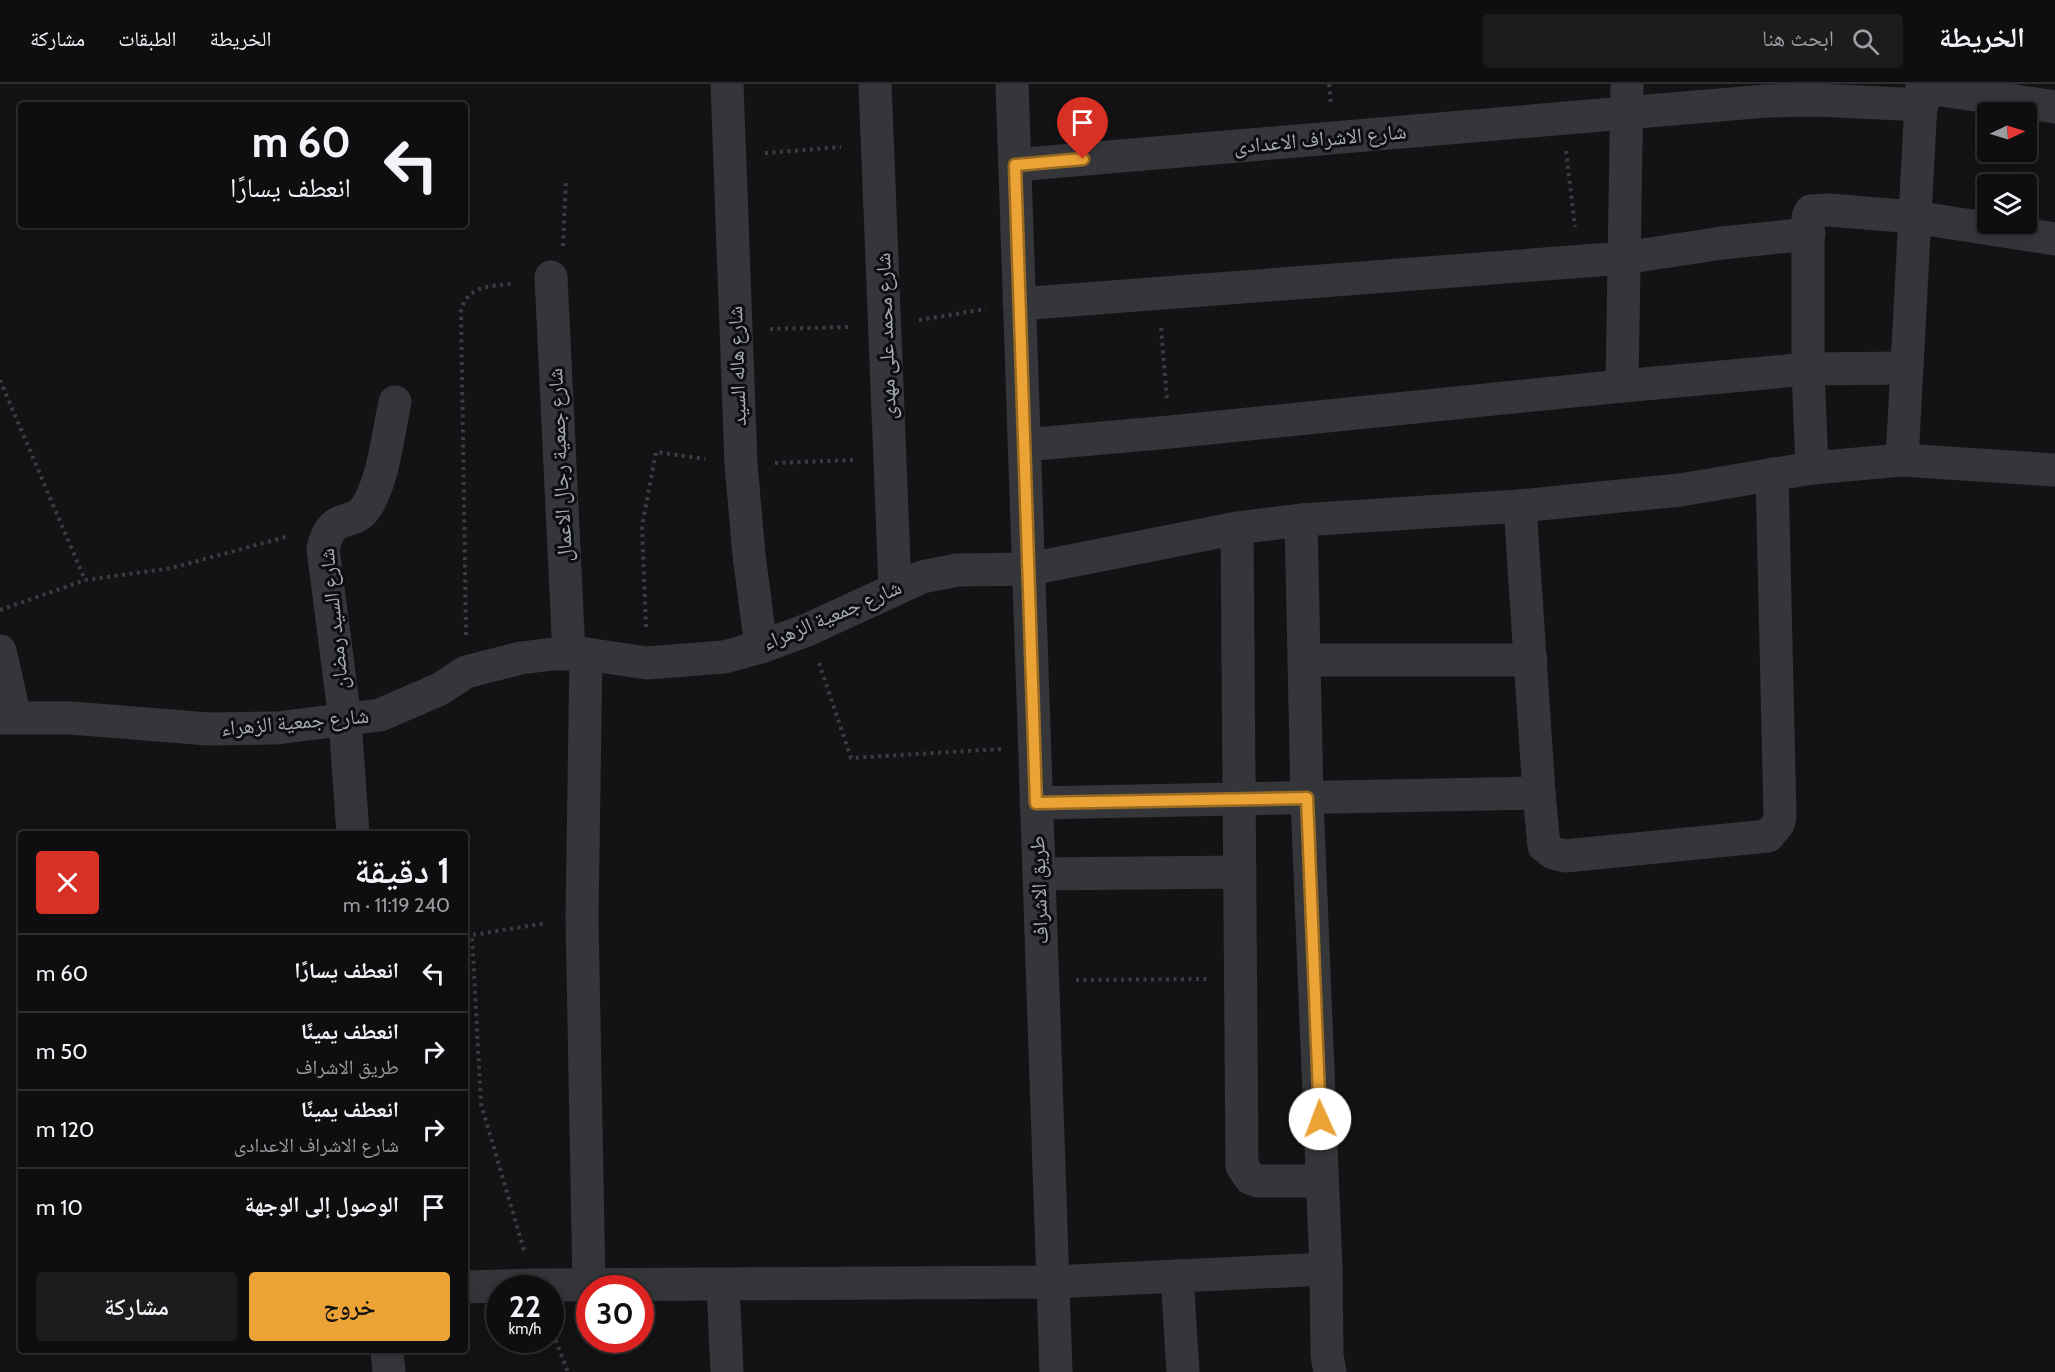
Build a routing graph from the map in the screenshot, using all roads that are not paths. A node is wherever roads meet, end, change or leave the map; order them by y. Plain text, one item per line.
1 (727, 84) edge
2 (875, 84) edge
3 (1012, 84) edge
4 (1922, 92) edge
5 (1626, 98) edge
6 (2055, 107) edge
7 (1015, 165) junction
8 (1914, 217) junction
9 (1809, 234) junction
10 (2055, 239) edge
11 (1624, 258) junction
12 (551, 277) road end
13 (1019, 304) junction
14 (1906, 368) junction
15 (1808, 369) junction
16 (1622, 386) junction
17 (395, 402) dead end
18 (1024, 445) junction
19 (1902, 460) junction
20 (1812, 468) junction
21 (2055, 470) edge
22 (1773, 474) junction
23 (1520, 506) junction
24 (1301, 520) junction
25 (1237, 528) junction
26 (1030, 569) junction
27 (895, 588) junction
28 (761, 647) junction
29 (0, 651) edge
30 (578, 654) junction
31 (1305, 660) junction
32 (1531, 660) junction
33 (8, 718) edge
34 (345, 720) junction
35 (1539, 794) junction
36 (1307, 798) junction
37 (1238, 799) junction
38 (1036, 803) junction
39 (353, 831) edge
40 (1240, 872) junction
41 (1039, 874) junction
42 (1322, 1181) junction
43 (1326, 1269) junction
44 (589, 1275) edge
45 (1177, 1276) junction
46 (1053, 1282) junction
47 (576, 1285) edge
48 (654, 1285) edge
49 (723, 1285) junction
50 (468, 1287) edge
51 (387, 1353) edge
52 (389, 1372) edge
53 (727, 1372) edge
54 (1056, 1372) edge
55 (1182, 1372) edge
56 (1330, 1372) edge

1 - 28 street, شارع هاله السيد
2 - 27 street, شارع محمد على مهدى
3 - 7 street, طريق الاشراف
4 - 5 street, شارع الاشراف الاعدادى
4 - 6 street, شارع الاشراف الاعدادى
4 - 8 street
5 - 7 street, شارع الاشراف الاعدادى
5 - 11 street
7 - 13 street, طريق الاشراف
8 - 9 street
8 - 10 street
8 - 14 street
9 - 11 street
9 - 15 street
11 - 13 street
11 - 16 street
12 - 30 street, شارع جمعية رجال الاعمال
13 - 18 street, طريق الاشراف
14 - 15 street
14 - 19 street
15 - 16 street
15 - 20 street
16 - 18 street
17 - 34 street, شارع السيد رمضان
18 - 26 street, طريق الاشراف
19 - 20 street, شارع جمعية الزهراء
19 - 21 street, شارع جمعية الزهراء
20 - 22 street, شارع جمعية الزهراء
22 - 23 street, شارع جمعية الزهراء
22 - 35 street
23 - 24 street, شارع جمعية الزهراء
23 - 32 street
24 - 25 street, شارع جمعية الزهراء
24 - 31 street
25 - 26 street, شارع جمعية الزهراء
25 - 37 street
26 - 27 street, شارع جمعية الزهراء
26 - 38 street, طريق الاشراف
27 - 28 street, شارع جمعية الزهراء
28 - 30 street, شارع جمعية الزهراء
29 - 33 street
30 - 34 street, شارع جمعية الزهراء
30 - 44 street, شارع جمعية رجال الاعمال
31 - 32 street
31 - 36 street
32 - 35 street
33 - 34 street, شارع جمعية الزهراء
34 - 39 street, شارع السيد رمضان
35 - 36 street
36 - 37 street
36 - 42 street
37 - 38 street
37 - 40 street
38 - 41 street, طريق الاشراف
40 - 41 street
40 - 42 street
41 - 46 street, طريق الاشراف
42 - 43 street
43 - 45 street
43 - 56 street
45 - 46 street
45 - 55 street
46 - 49 street
46 - 54 street, طريق الاشراف
47 - 50 street
48 - 49 street
49 - 53 street
51 - 52 street

